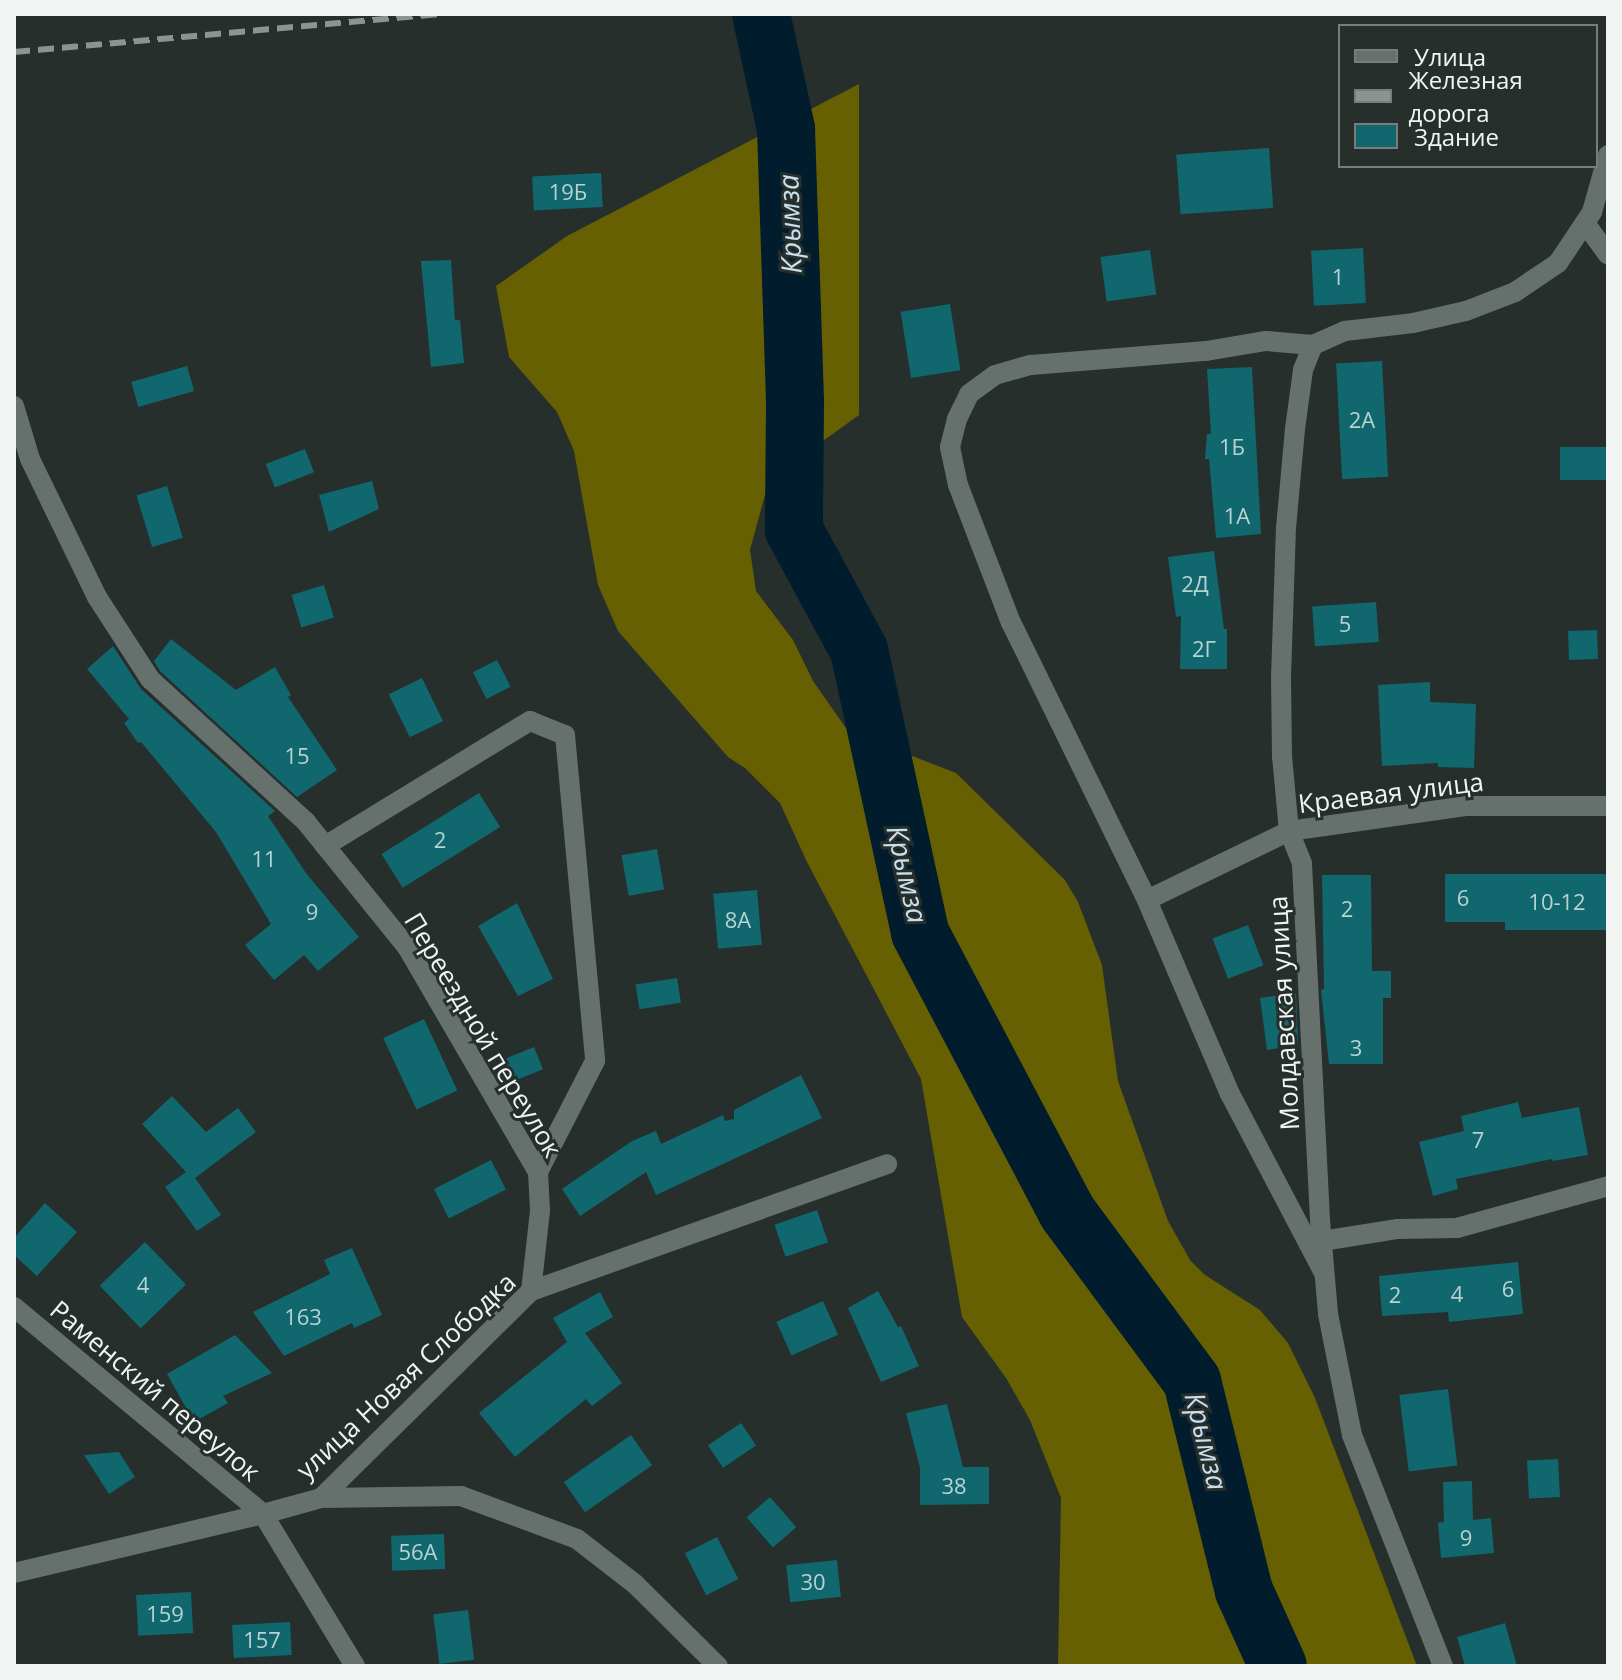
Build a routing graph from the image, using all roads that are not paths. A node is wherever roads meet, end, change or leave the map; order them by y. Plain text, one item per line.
1 (1608, 155) edge
2 (1585, 223) junction
3 (1608, 255) edge
4 (1313, 345) junction
5 (14, 406) edge
6 (1608, 806) edge
7 (1289, 831) junction
8 (325, 846) junction
9 (1147, 900) junction
10 (887, 1164) dead end
11 (538, 1172) junction
12 (1608, 1186) edge
13 (1322, 1241) junction
14 (1324, 1273) junction
15 (531, 1291) junction
16 (14, 1307) edge
17 (321, 1498) junction
18 (263, 1514) junction
19 (14, 1573) edge
20 (355, 1666) edge
21 (718, 1666) edge
22 (1443, 1666) edge

1 - 2 street
2 - 3 street
2 - 4 street
4 - 7 street, Молдавская улица
4 - 9 street
5 - 8 street, Переездной переулок
6 - 7 street, Краевая улица
7 - 9 street, Краевая улица
7 - 13 street, Молдавская улица
8 - 11 street, Переездной переулок
8 - 11 street
9 - 14 street
10 - 15 street, улица Новая Слободка
11 - 15 street, Переездной переулок
12 - 13 street
13 - 14 street, Молдавская улица
14 - 22 street, Молдавская улица
15 - 17 street, улица Новая Слободка
16 - 18 street, Раменский переулок
17 - 18 street, улица Новая Слободка
17 - 21 street
18 - 19 street, улица Новая Слободка
18 - 20 street

